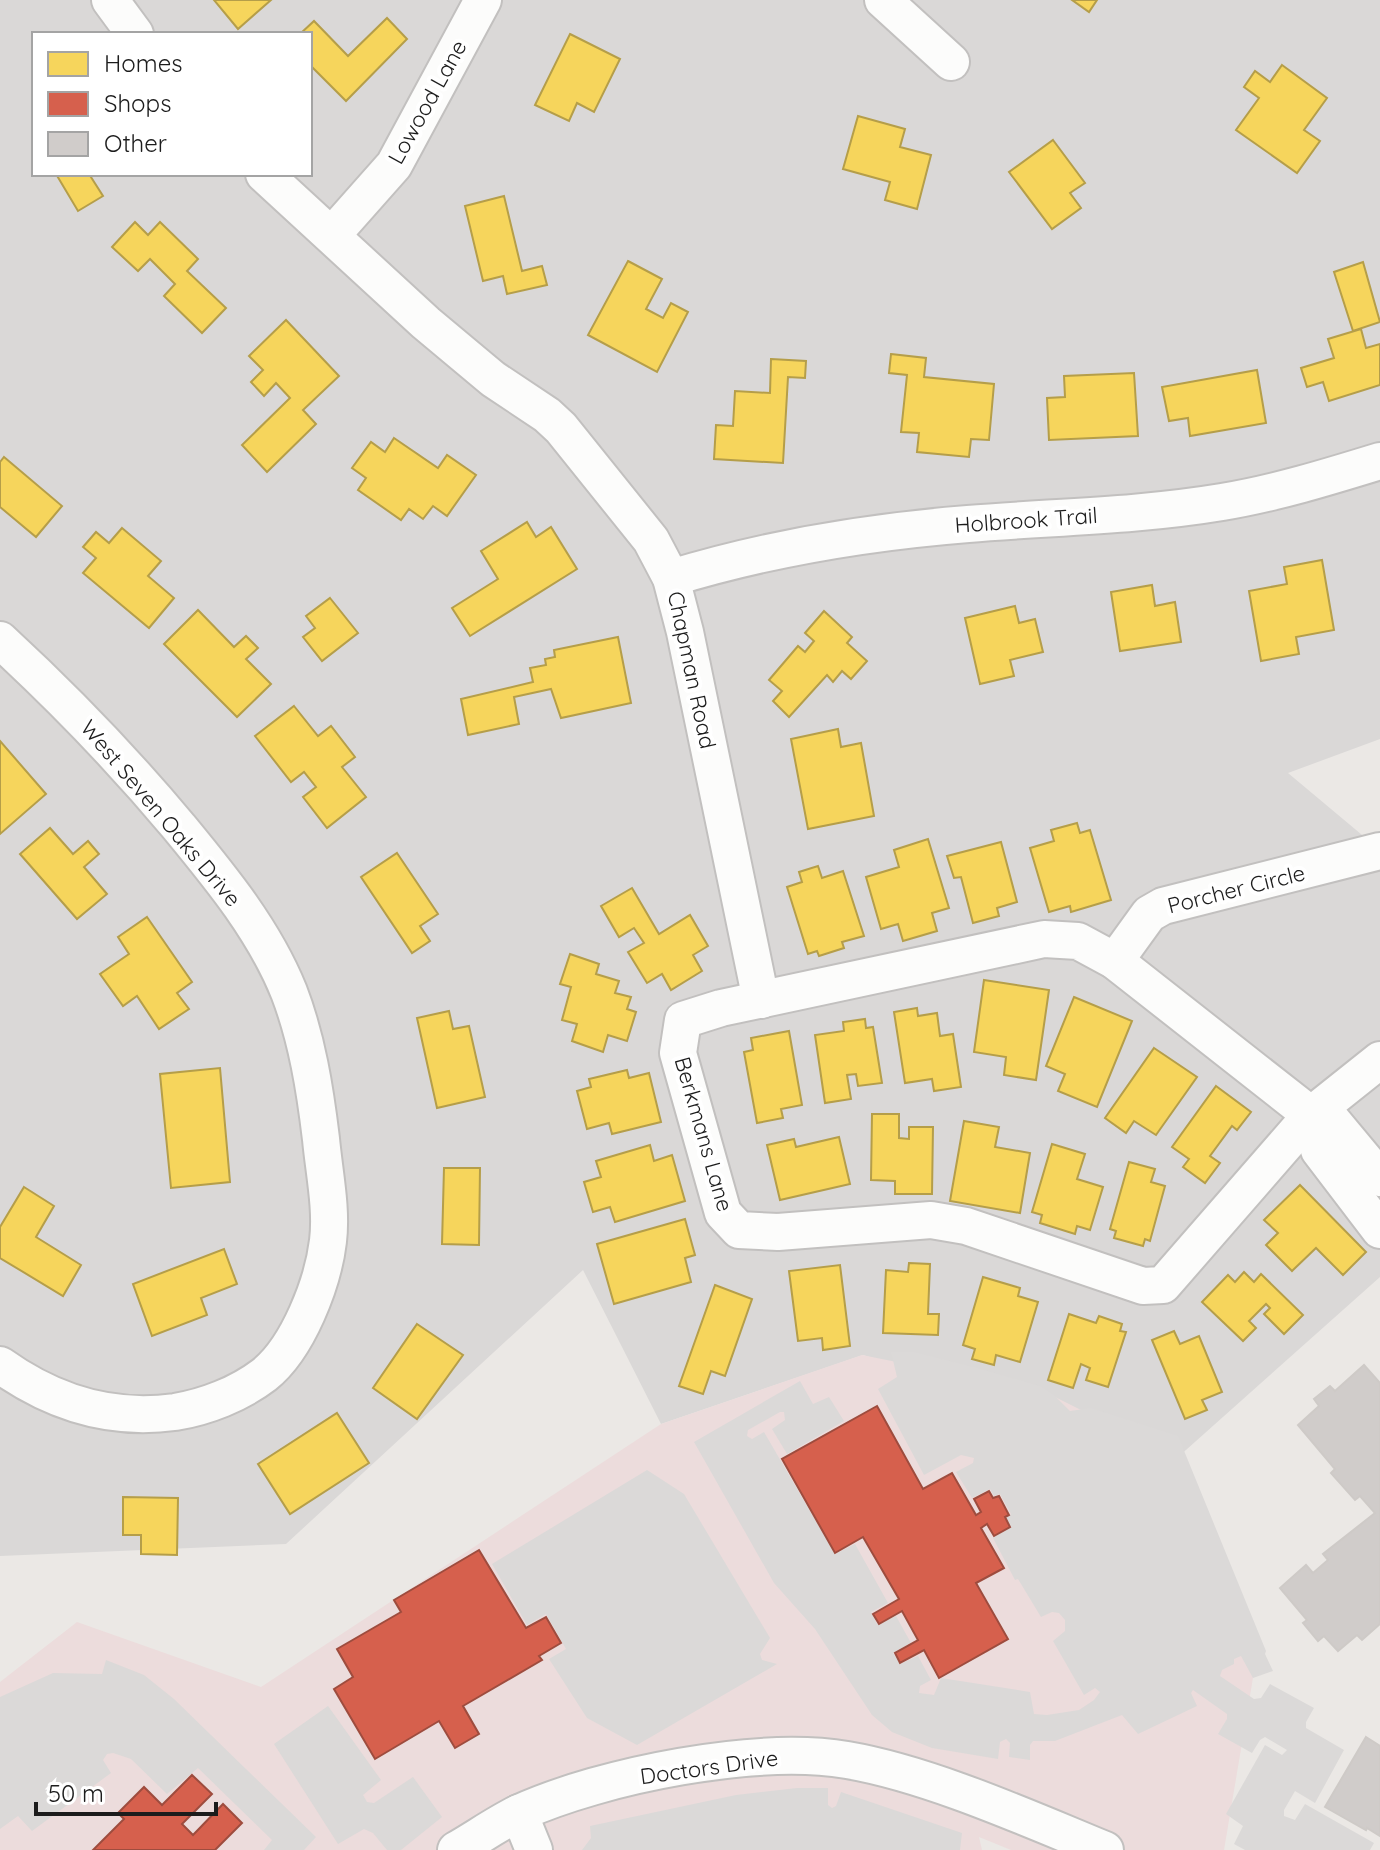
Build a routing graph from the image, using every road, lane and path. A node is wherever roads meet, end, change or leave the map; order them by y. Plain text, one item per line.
1 (110, 0) edge
2 (483, 0) edge
3 (883, 0) edge
4 (134, 32) edge
5 (951, 62) dead end
6 (266, 176) edge
7 (332, 235) junction
8 (1380, 461) edge
9 (671, 578) junction
10 (0, 640) edge
11 (1380, 851) edge
12 (1115, 961) junction
13 (761, 1000) junction
14 (1380, 1060) edge
15 (1311, 1115) junction
16 (1380, 1178) edge
17 (1380, 1230) edge
18 (0, 1365) edge
19 (519, 1813) junction
20 (456, 1850) edge
21 (534, 1850) edge
22 (1105, 1850) edge

1 - 4 street
2 - 7 street, Lowood Lane
3 - 5 street
6 - 7 street, Chapman Road
7 - 9 street, Chapman Road
8 - 9 street, Holbrook Trail
9 - 13 street, Chapman Road
10 - 18 street, West Seven Oaks Drive
11 - 12 street, Porcher Circle
12 - 13 street, Berkmans Lane
12 - 15 street, Berkmans Lane
13 - 15 street, Berkmans Lane
14 - 15 street
15 - 16 street, Berkmans Lane
15 - 17 street
19 - 20 street, Doctors Drive
19 - 21 street
19 - 22 street, Doctors Drive

